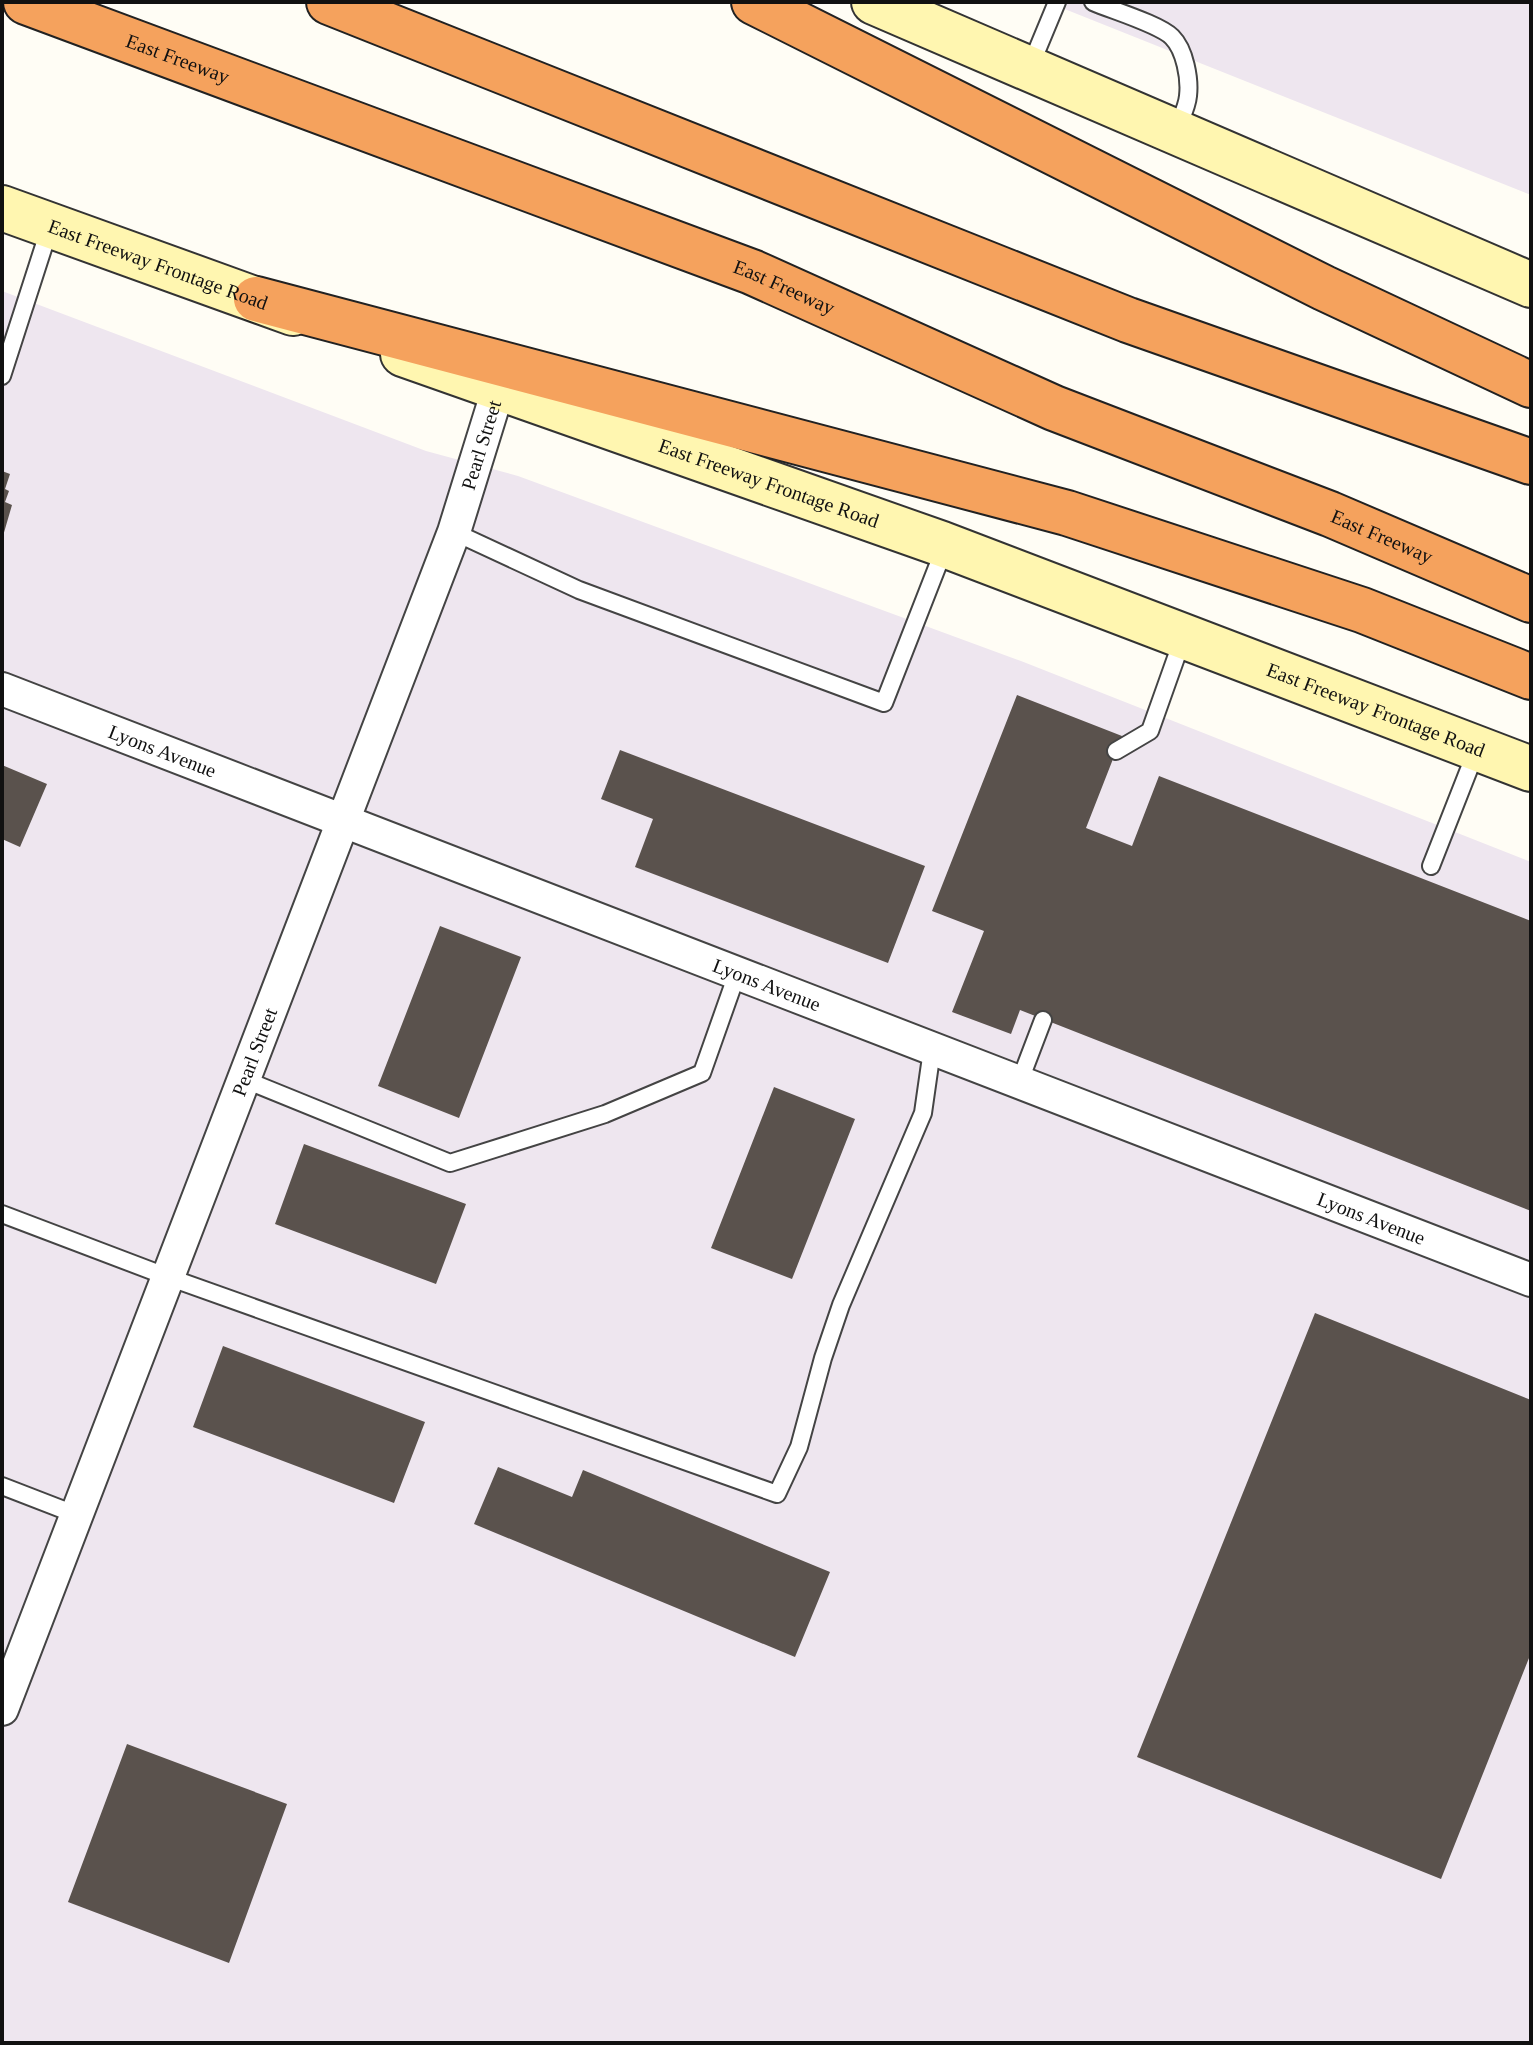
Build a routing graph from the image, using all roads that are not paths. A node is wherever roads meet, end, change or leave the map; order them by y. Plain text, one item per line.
1 (26, 2) edge
2 (329, 2) edge
3 (754, 2) edge
4 (874, 2) edge
5 (1057, 2) edge
6 (1093, 2) edge
7 (1030, 69) junction
8 (1175, 133) junction
9 (2, 208) edge
10 (50, 225) junction
11 (1531, 285) edge
12 (256, 299) junction
13 (2, 376) edge
14 (1531, 385) edge
15 (498, 390) junction
16 (1531, 462) edge
17 (454, 532) junction
18 (945, 546) junction
19 (1531, 600) edge
20 (1184, 636) junction
21 (1531, 677) edge
22 (2, 689) edge
23 (1478, 748) junction
24 (1116, 751) dead end
25 (1531, 769) edge
26 (343, 823) junction
27 (1431, 866) dead end
28 (737, 974) junction
29 (1043, 1020) dead end
30 (932, 1050) junction
31 (243, 1079) junction
32 (1019, 1083) junction
33 (2, 1214) edge
34 (168, 1277) junction
35 (1531, 1280) edge
36 (2, 1486) edge
37 (77, 1515) junction
38 (2, 1709) edge

1 - 19 highway, East Freeway
2 - 16 highway
3 - 14 highway
4 - 7 main road
5 - 7 lane
6 - 8 lane
7 - 8 main road
8 - 11 main road
9 - 10 main road, East Freeway Frontage Road
10 - 12 main road, East Freeway Frontage Road
10 - 13 lane
12 - 15 main road, East Freeway Frontage Road
12 - 21 highway
15 - 17 street, Pearl Street
15 - 18 main road, East Freeway Frontage Road
17 - 18 lane
17 - 26 street, Pearl Street
18 - 20 main road, East Freeway Frontage Road
20 - 23 main road, East Freeway Frontage Road
20 - 24 lane
22 - 26 street, Lyons Avenue
23 - 25 main road, East Freeway Frontage Road
23 - 27 lane
26 - 28 street, Lyons Avenue
26 - 31 street, Pearl Street
28 - 30 street, Lyons Avenue
28 - 31 lane
29 - 32 lane
30 - 32 street, Lyons Avenue
30 - 34 lane
31 - 34 street, Pearl Street
32 - 35 street, Lyons Avenue
33 - 34 lane
34 - 37 street, Pearl Street
36 - 37 lane
37 - 38 street, Pearl Street

